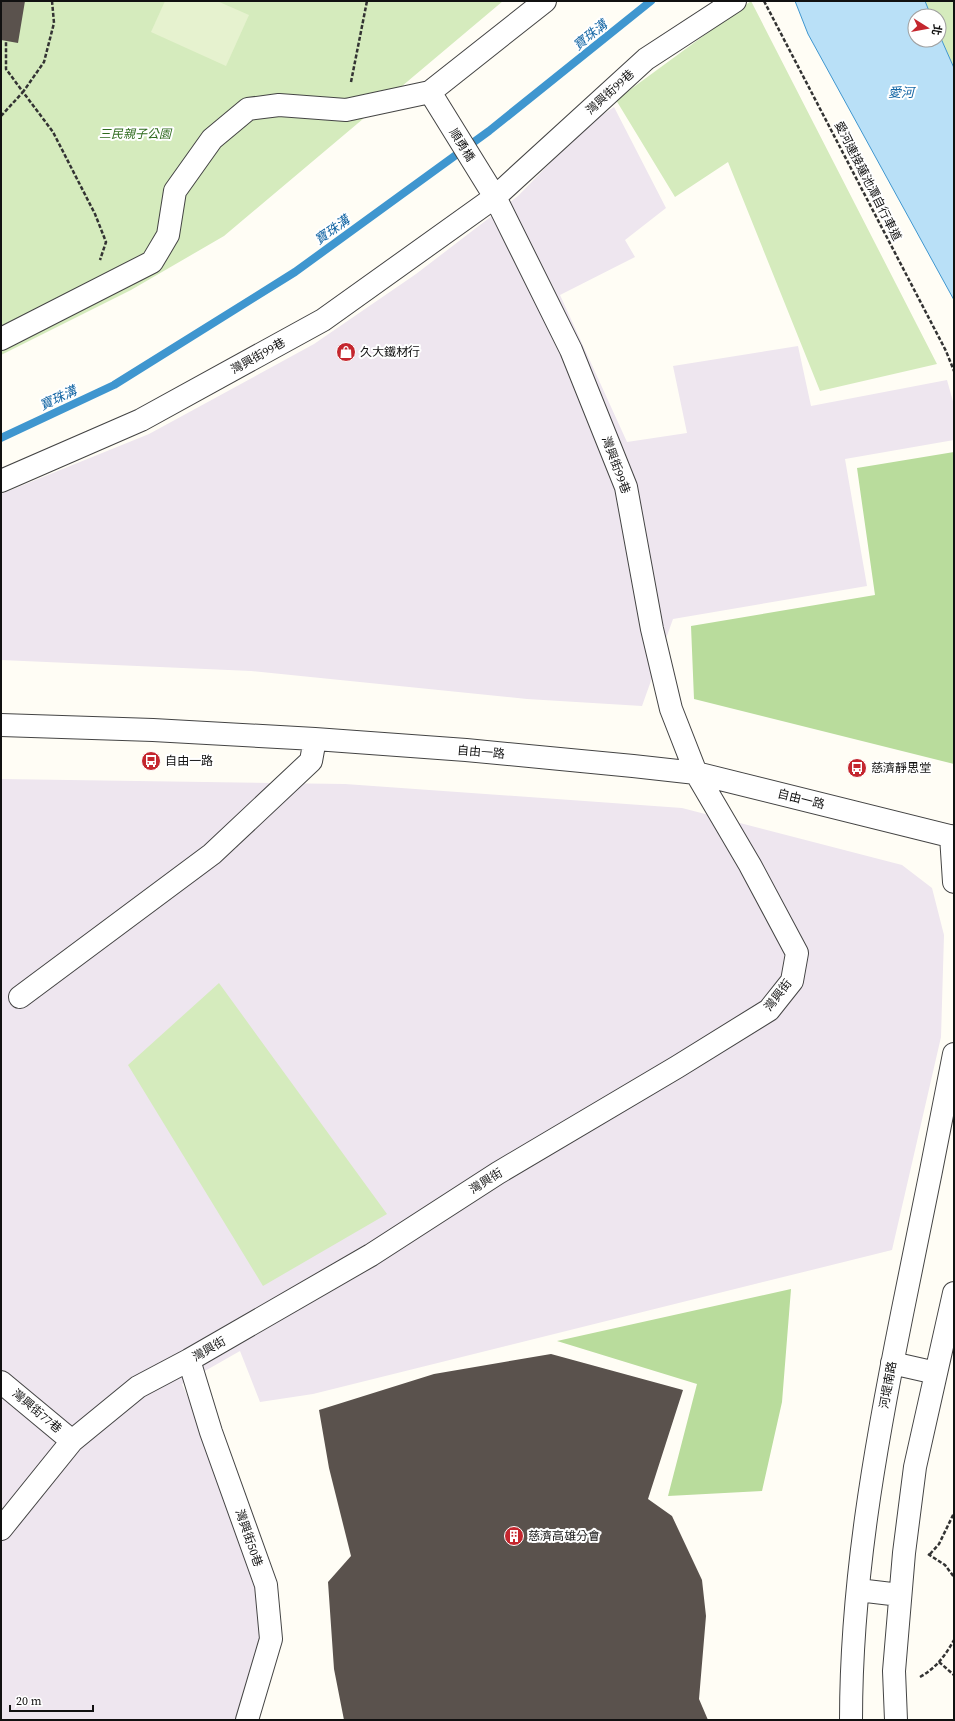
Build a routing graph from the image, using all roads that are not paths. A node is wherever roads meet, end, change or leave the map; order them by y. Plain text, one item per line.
1 (545, 1) edge
2 (735, 1) edge
3 (430, 92) junction
4 (495, 197) junction
5 (1, 339) edge
6 (1, 481) edge
7 (1, 725) edge
8 (315, 739) junction
9 (696, 773) junction
10 (953, 836) edge
11 (954, 882) edge
12 (20, 998) dead end
13 (954, 1054) edge
14 (954, 1293) edge
15 (189, 1360) junction
16 (892, 1363) junction
17 (936, 1373) junction
18 (1, 1382) edge
19 (72, 1440) junction
20 (1, 1529) edge
21 (858, 1590) junction
22 (900, 1594) junction
23 (247, 1720) edge
24 (851, 1720) edge
25 (896, 1720) edge

1 - 3 street
2 - 4 street, 灣興街99巷
3 - 4 street, 順勇橋
3 - 5 street
4 - 6 street, 灣興街99巷
4 - 9 street, 灣興街99巷
7 - 8 street, 自由一路
8 - 9 street, 自由一路
8 - 12 street
9 - 10 street, 自由一路
9 - 15 street, 灣興街
10 - 11 street
13 - 16 street, 河堤南路
14 - 17 street
15 - 19 street, 灣興街
15 - 23 street, 灣興街50巷
16 - 17 street
16 - 21 street, 河堤南路
17 - 22 street
18 - 19 street, 灣興街77巷
19 - 20 street, 灣興街
21 - 22 street
21 - 24 street, 河堤南路
22 - 25 street

